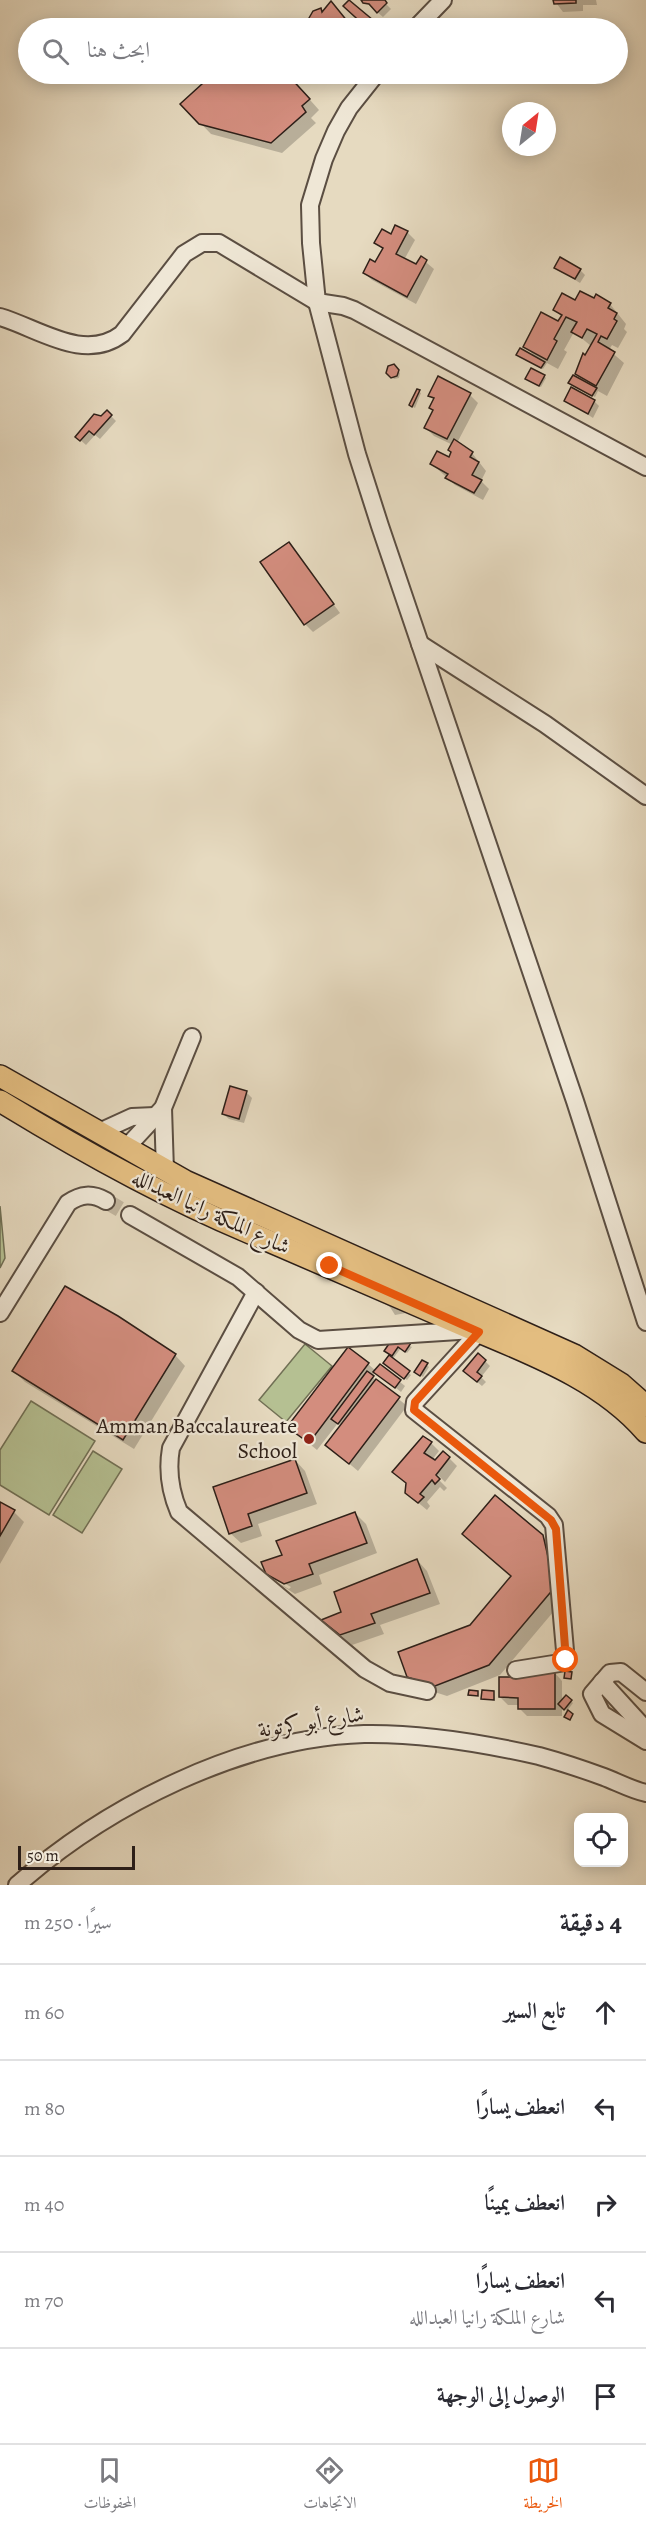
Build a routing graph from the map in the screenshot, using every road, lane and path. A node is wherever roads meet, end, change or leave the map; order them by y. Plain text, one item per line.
1 (443, 0) edge
2 (426, 18) edge
3 (368, 84) edge
4 (317, 302) junction
5 (0, 317) edge
6 (646, 467) edge
7 (420, 644) junction
8 (646, 795) edge
9 (192, 1037) dead end
10 (0, 1076) edge
11 (0, 1101) edge
12 (159, 1112) junction
13 (97, 1133) junction
14 (125, 1149) junction
15 (165, 1171) junction
16 (106, 1201) tunnel mouth
17 (130, 1215) tunnel mouth
18 (256, 1292) junction
19 (0, 1313) edge
20 (646, 1322) edge
21 (476, 1331) junction
22 (646, 1406) edge
23 (646, 1432) edge
24 (516, 1670) dead end
25 (602, 1682) junction
26 (427, 1691) dead end
27 (646, 1692) edge
28 (646, 1730) edge
29 (646, 1741) edge
30 (644, 1794) edge
31 (17, 1885) edge

1 - 2 street
3 - 4 street
4 - 5 street
4 - 6 street
4 - 7 street
7 - 8 street
7 - 20 street
9 - 12 street
10 - 13 main road, شارع الملكة رانيا العبدالله
11 - 21 main road, شارع الملكة رانيا العبدالله
12 - 13 street
12 - 14 street
12 - 15 street
13 - 14 main road, شارع الملكة رانيا العبدالله
14 - 15 main road, شارع الملكة رانيا العبدالله
15 - 22 main road, شارع الملكة رانيا العبدالله
16 - 19 street
17 - 18 street
18 - 21 street
18 - 26 street
21 - 23 main road, شارع الملكة رانيا العبدالله
21 - 24 street
25 - 27 street
25 - 28 street
25 - 29 street
30 - 31 street, شارع أبو كرتونة

